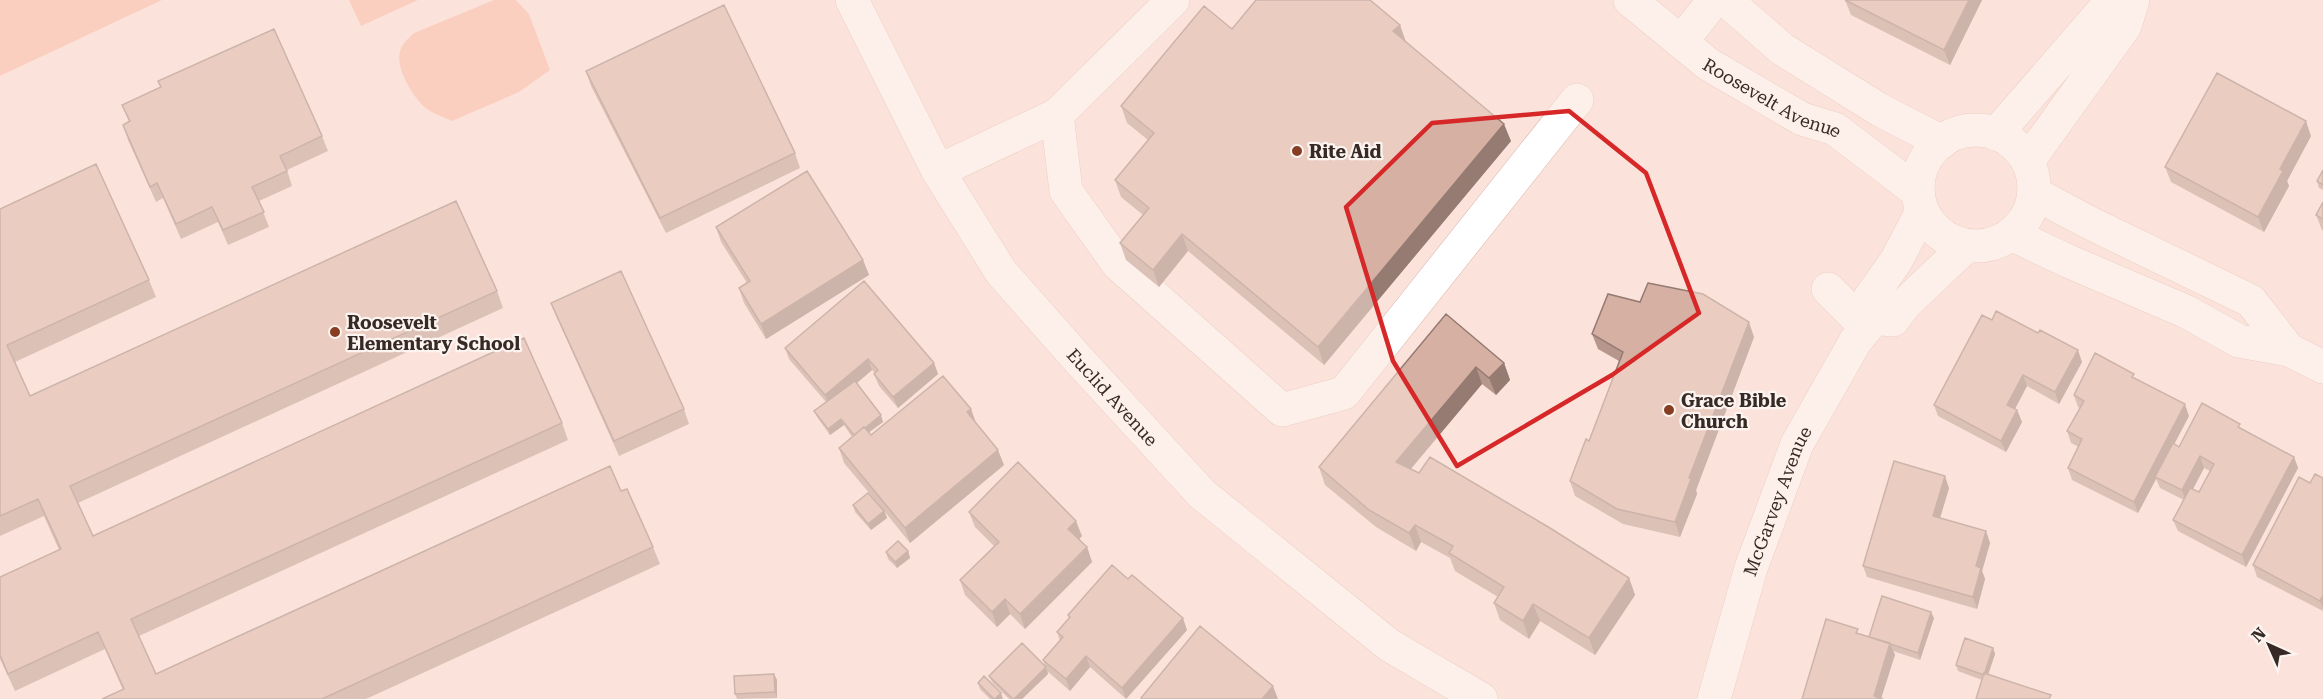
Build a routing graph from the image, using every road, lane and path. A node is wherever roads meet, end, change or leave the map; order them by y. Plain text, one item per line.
1 (852, 0) edge
2 (1173, 0) edge
3 (1630, 0) edge
4 (1714, 0) edge
5 (1726, 0) edge
6 (2118, 0) edge
7 (2133, 0) edge
8 (1681, 42) junction
9 (1577, 100) dead end
10 (1057, 115) junction
11 (1996, 134) junction
12 (1942, 141) junction
13 (2028, 161) junction
14 (938, 171) junction
15 (2034, 193) junction
16 (1920, 201) junction
17 (2010, 234) junction
18 (1966, 246) junction
19 (1828, 289) dead end
20 (1870, 322) junction
21 (2289, 350) junction
22 (2323, 367) edge
23 (1481, 699) edge
24 (1714, 699) edge

1 - 14 street, Euclid Avenue
2 - 10 street
3 - 8 street, Roosevelt Avenue
4 - 8 street
5 - 12 street
6 - 11 street
7 - 13 street
8 - 16 street, Roosevelt Avenue
9 - 10 street
10 - 14 street
11 - 12 street
11 - 13 street
12 - 16 street
13 - 15 street
14 - 23 street, Euclid Avenue
15 - 17 street
15 - 21 street
16 - 18 street
16 - 20 street, McGarvey Avenue
17 - 18 street
17 - 21 street
18 - 20 street
19 - 20 street
20 - 24 street, McGarvey Avenue
21 - 22 street

